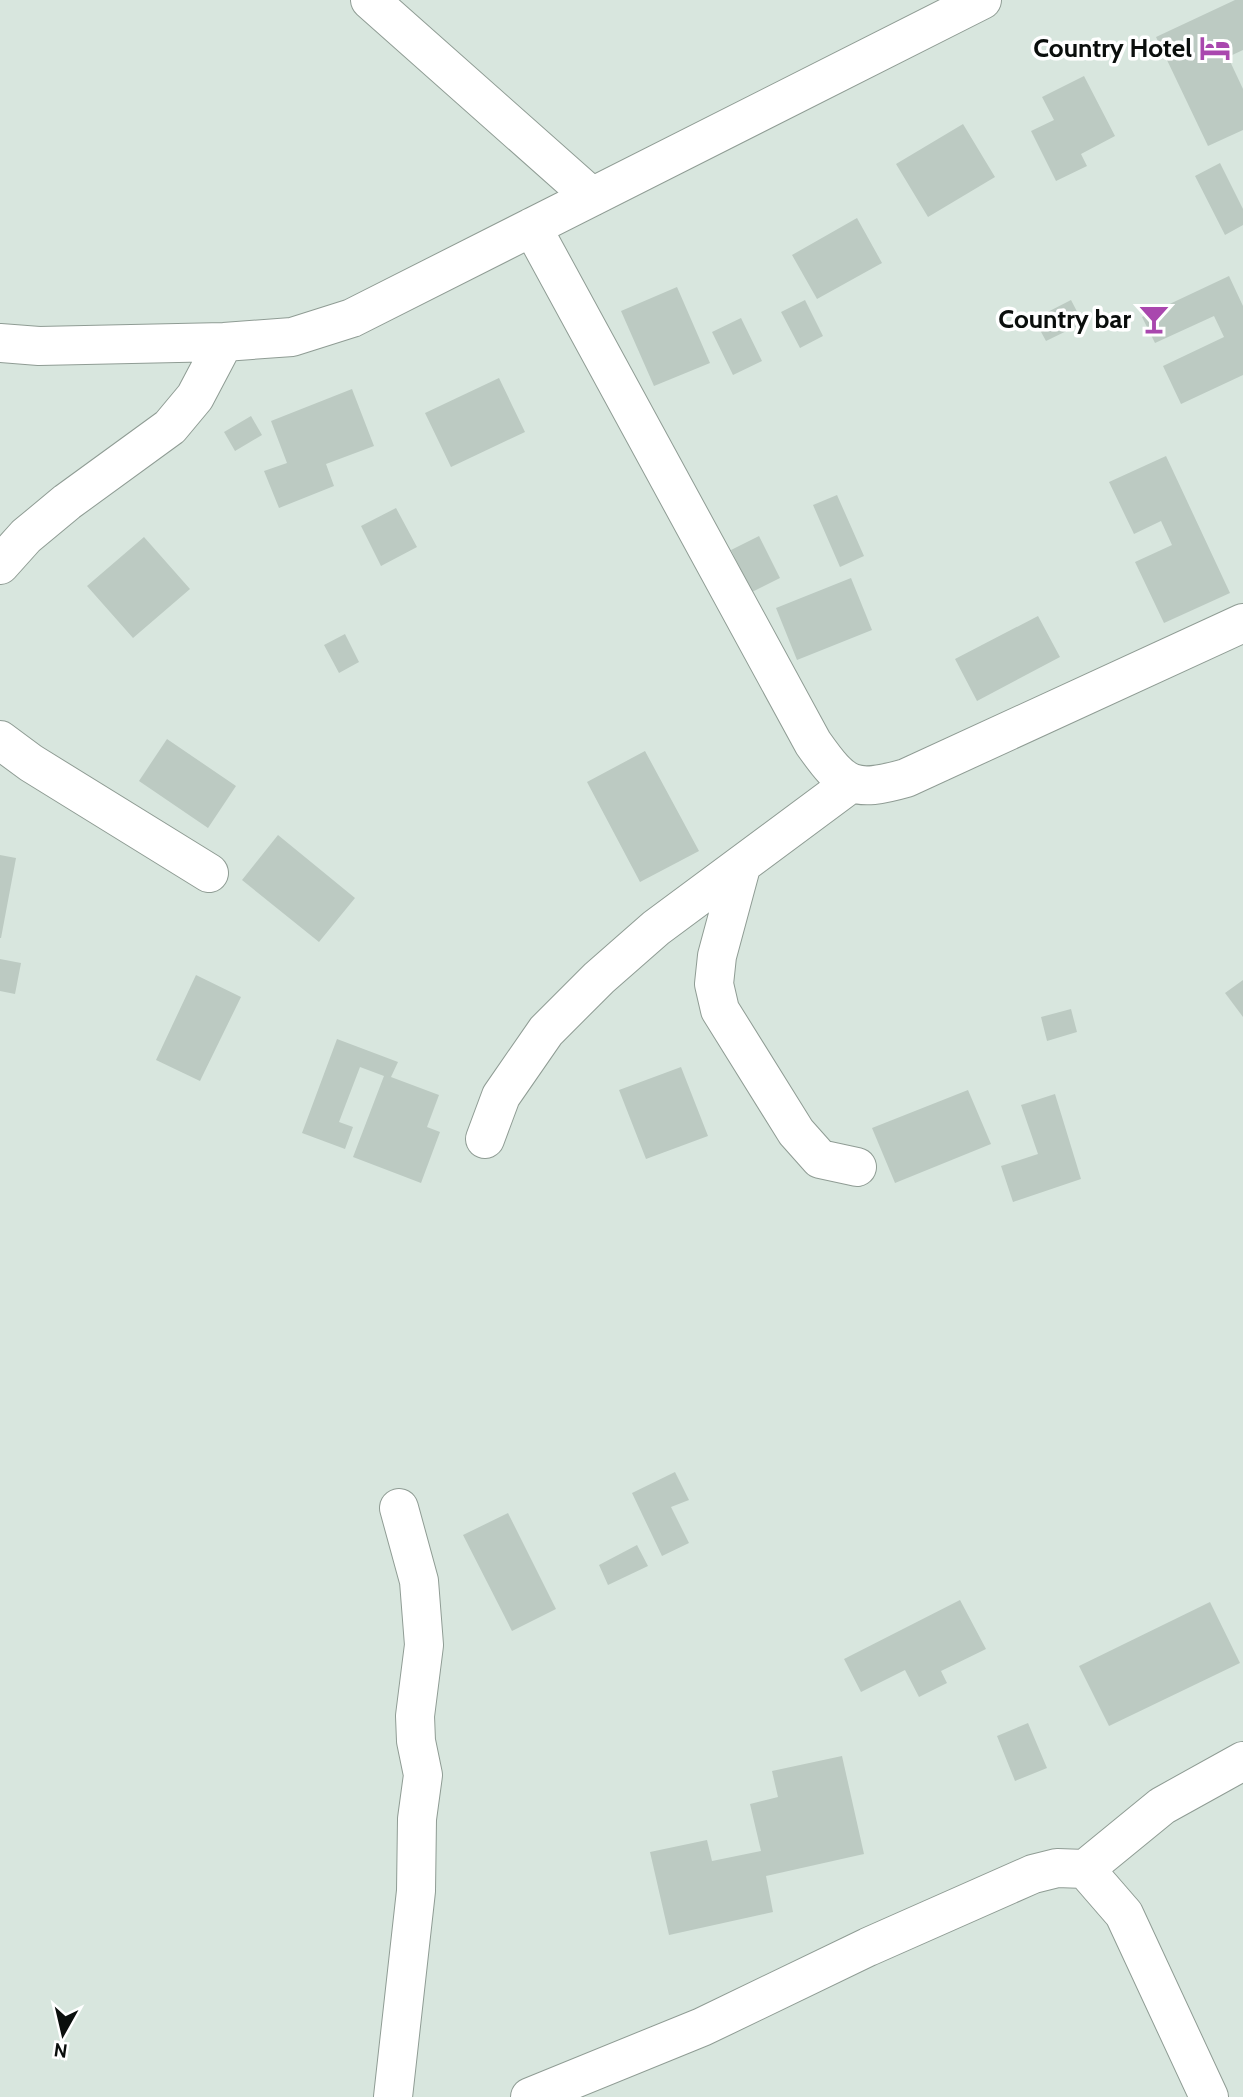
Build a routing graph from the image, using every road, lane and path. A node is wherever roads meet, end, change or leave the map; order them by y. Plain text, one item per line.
1 (370, 0) edge
2 (982, 0) edge
3 (593, 197) junction
4 (532, 227) junction
5 (224, 342) junction
6 (0, 343) edge
7 (0, 565) edge
8 (1243, 623) edge
9 (0, 740) edge
10 (850, 784) junction
11 (741, 867) junction
12 (209, 873) dead end
13 (485, 1139) dead end
14 (857, 1167) dead end
15 (398, 1508) dead end
16 (1243, 1761) edge
17 (1085, 1868) junction
18 (393, 2097) edge
19 (530, 2097) edge
20 (1209, 2097) edge

1 - 3 street
2 - 3 street
3 - 4 street
4 - 5 street
4 - 10 street
5 - 6 street
5 - 7 street
8 - 10 street
9 - 12 street
10 - 11 street
11 - 13 street
11 - 14 street
15 - 18 street
16 - 17 street
17 - 19 street
17 - 20 street

